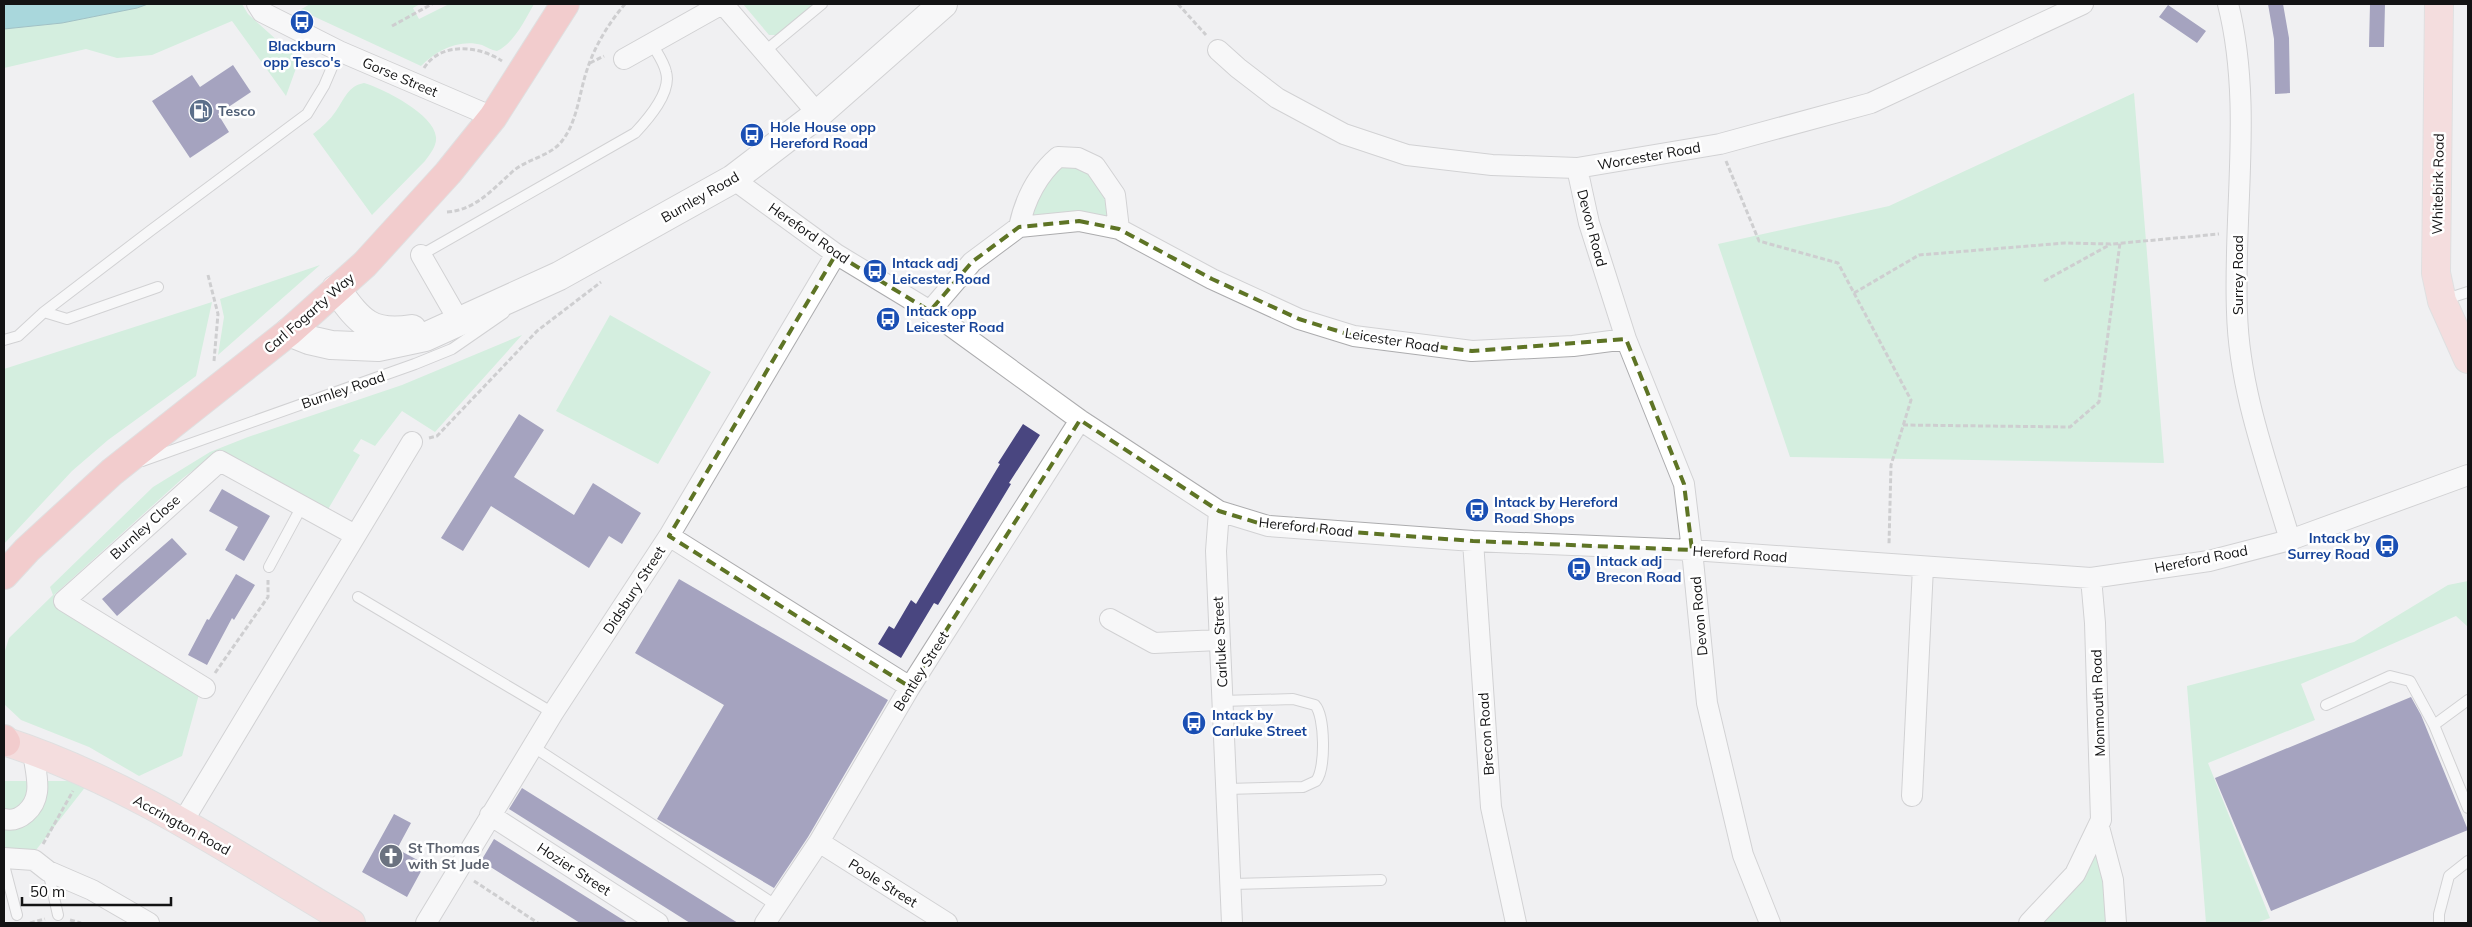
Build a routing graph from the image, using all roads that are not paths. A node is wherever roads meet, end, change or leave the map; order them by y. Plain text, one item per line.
1 (257, 4) edge
2 (564, 4) edge
3 (723, 4) edge
4 (822, 4) edge
5 (943, 4) edge
6 (2083, 4) edge
7 (2228, 4) edge
8 (2439, 4) edge
9 (652, 44) junction
10 (1218, 50) road end
11 (339, 51) junction
12 (764, 52) junction
13 (624, 59) dead end
14 (818, 114) junction
15 (493, 117) junction
16 (1577, 168) junction
17 (733, 180) junction
18 (1019, 227) junction
19 (1119, 229) junction
20 (421, 254) joint
21 (836, 254) junction
22 (559, 276) junction
23 (158, 287) dead end
24 (336, 289) junction
25 (2468, 292) edge
26 (2442, 301) junction
27 (930, 311) junction
28 (44, 312) junction
29 (459, 321) junction
30 (289, 332) junction
31 (1626, 339) junction
32 (4, 340) edge
33 (2468, 358) edge
34 (1080, 420) junction
35 (412, 442) road end
36 (112, 472) junction
37 (2468, 475) edge
38 (302, 506) junction
39 (1219, 511) junction
40 (355, 535) junction
41 (669, 536) junction
42 (2290, 540) junction
43 (1473, 542) junction
44 (1692, 550) junction
45 (269, 567) road end
46 (1923, 567) junction
47 (4, 575) edge
48 (2091, 578) junction
49 (358, 597) dead end
50 (1110, 620) dead end
51 (1219, 640) junction
52 (910, 687) junction
53 (204, 688) road end
54 (2468, 700) edge
55 (1222, 701) junction
56 (2326, 705) dead end
57 (552, 713) junction
58 (2434, 725) junction
59 (5, 741) edge
60 (532, 746) junction
61 (33, 751) junction
62 (1227, 789) junction
63 (1912, 796) dead end
64 (2468, 808) edge
65 (490, 815) junction
66 (4, 819) edge
67 (182, 823) junction
68 (2098, 827) junction
69 (819, 842) junction
70 (4, 858) edge
71 (2468, 860) edge
72 (4, 866) edge
73 (41, 866) junction
74 (1381, 880) dead end
75 (1232, 884) junction
76 (777, 906) junction
77 (17, 915) dead end
78 (58, 915) dead end
79 (149, 923) edge
80 (350, 923) edge
81 (426, 923) edge
82 (658, 923) edge
83 (765, 923) edge
84 (947, 923) edge
85 (1232, 923) edge
86 (1516, 923) edge
87 (1770, 923) edge
88 (2029, 923) edge
89 (2116, 923) edge
90 (2439, 923) edge

1 - 11 street, Gorse Street
2 - 15 highway, Carl Fogarty Way
3 - 9 street
3 - 12 street
4 - 12 lane
5 - 14 street, Burnley Road
6 - 16 street, Worcester Road
7 - 42 street, Surrey Road
8 - 26 main road, Whitebirk Road
9 - 13 street
9 - 20 lane
10 - 16 street, Worcester Road
11 - 15 street, Gorse Street
11 - 28 lane
12 - 14 street
14 - 17 street, Burnley Road
15 - 24 highway, Carl Fogarty Way
16 - 31 street, Devon Road
17 - 21 street, Hereford Road
17 - 22 street, Burnley Road
18 - 19 street, Leicester Road
18 - 19 street
18 - 27 street
19 - 31 street, Leicester Road
20 - 29 street
21 - 27 street, Hereford Road
21 - 41 street, Didsbury Street
22 - 29 street, Burnley Road
22 - 36 lane, Burnley Road
23 - 28 lane
24 - 29 street, Burnley Road
24 - 30 highway, Carl Fogarty Way
25 - 26 lane
26 - 33 main road, Whitebirk Road
27 - 34 street, Hereford Road
28 - 32 lane
29 - 30 street, Burnley Road
30 - 36 highway, Carl Fogarty Way
31 - 44 street, Devon Road
34 - 39 street, Hereford Road
34 - 52 street, Bentley Street
35 - 40 street
36 - 47 highway, Carl Fogarty Way
37 - 42 street, Hereford Road
38 - 40 street, Burnley Close
38 - 45 lane
38 - 53 street, Burnley Close
39 - 43 street, Hereford Road
39 - 51 street, Carluke Street
40 - 67 street
41 - 52 street
41 - 57 street, Didsbury Street
42 - 48 street, Hereford Road
43 - 44 street, Hereford Road
43 - 86 street, Brecon Road
44 - 46 street, Hereford Road
44 - 87 street, Devon Road
46 - 48 street, Hereford Road
46 - 63 street
48 - 68 street, Monmouth Road
49 - 57 lane
50 - 51 street
51 - 55 street, Carluke Street
52 - 69 street, Bentley Street
54 - 58 lane
55 - 62 street, Carluke Street
55 - 62 lane
56 - 58 lane
57 - 60 street, Didsbury Street
58 - 64 lane
59 - 61 main road, Accrington Road
60 - 65 street, Didsbury Street
60 - 76 lane
61 - 66 street
61 - 67 main road, Accrington Road
62 - 75 street, Carluke Street
65 - 81 street, Didsbury Street
65 - 82 street, Hozier Street
67 - 80 main road, Accrington Road
68 - 88 street, Monmouth Road
68 - 89 street, Monmouth Road
69 - 76 street, Bentley Street
69 - 84 street, Poole Street
70 - 73 street
71 - 90 lane
72 - 77 lane
73 - 78 lane
73 - 79 street
74 - 75 lane
75 - 85 street, Carluke Street
76 - 83 street, Bentley Street

